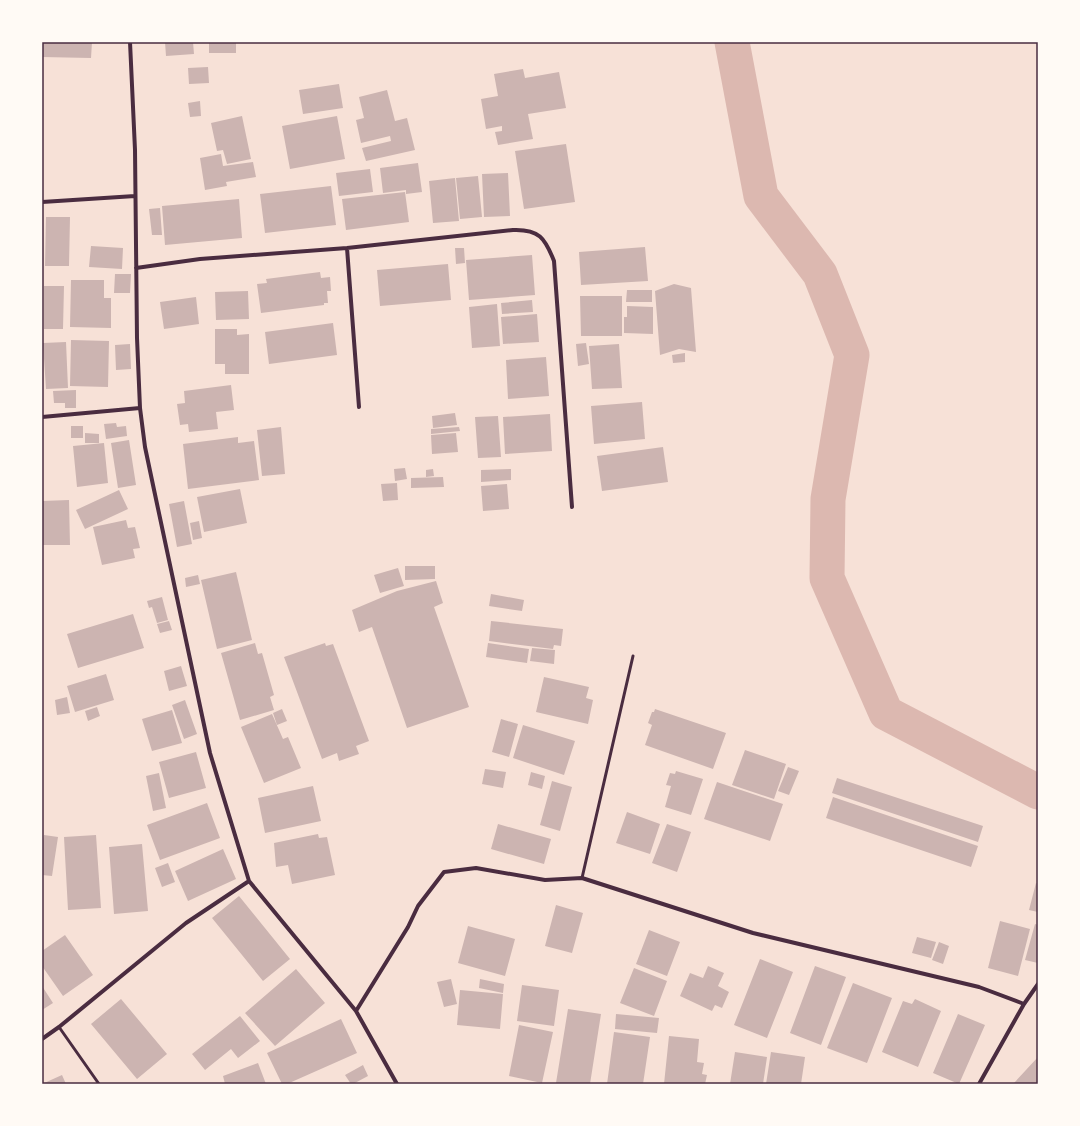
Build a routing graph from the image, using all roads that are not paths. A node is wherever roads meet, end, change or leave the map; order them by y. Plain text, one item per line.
1 (130, 42) edge
2 (135, 196) junction
3 (42, 202) edge
4 (347, 248) junction
5 (136, 268) junction
6 (359, 407) dead end
7 (140, 408) junction
8 (42, 417) edge
9 (572, 506) dead end
10 (633, 656) dead end
11 (582, 878) junction
12 (249, 881) junction
13 (1038, 984) edge
14 (1024, 1004) junction
15 (356, 1011) junction
16 (59, 1027) junction
17 (42, 1039) edge
18 (99, 1084) edge
19 (397, 1084) edge
20 (979, 1084) edge

1 - 2 street
2 - 3 street
2 - 5 street
4 - 5 street
4 - 6 street
4 - 9 street
5 - 7 street
7 - 8 street
7 - 12 street
10 - 11 lane
11 - 14 street
11 - 15 street
12 - 15 street
12 - 16 street
13 - 14 street
14 - 20 street
15 - 19 street
16 - 17 street
16 - 18 lane

